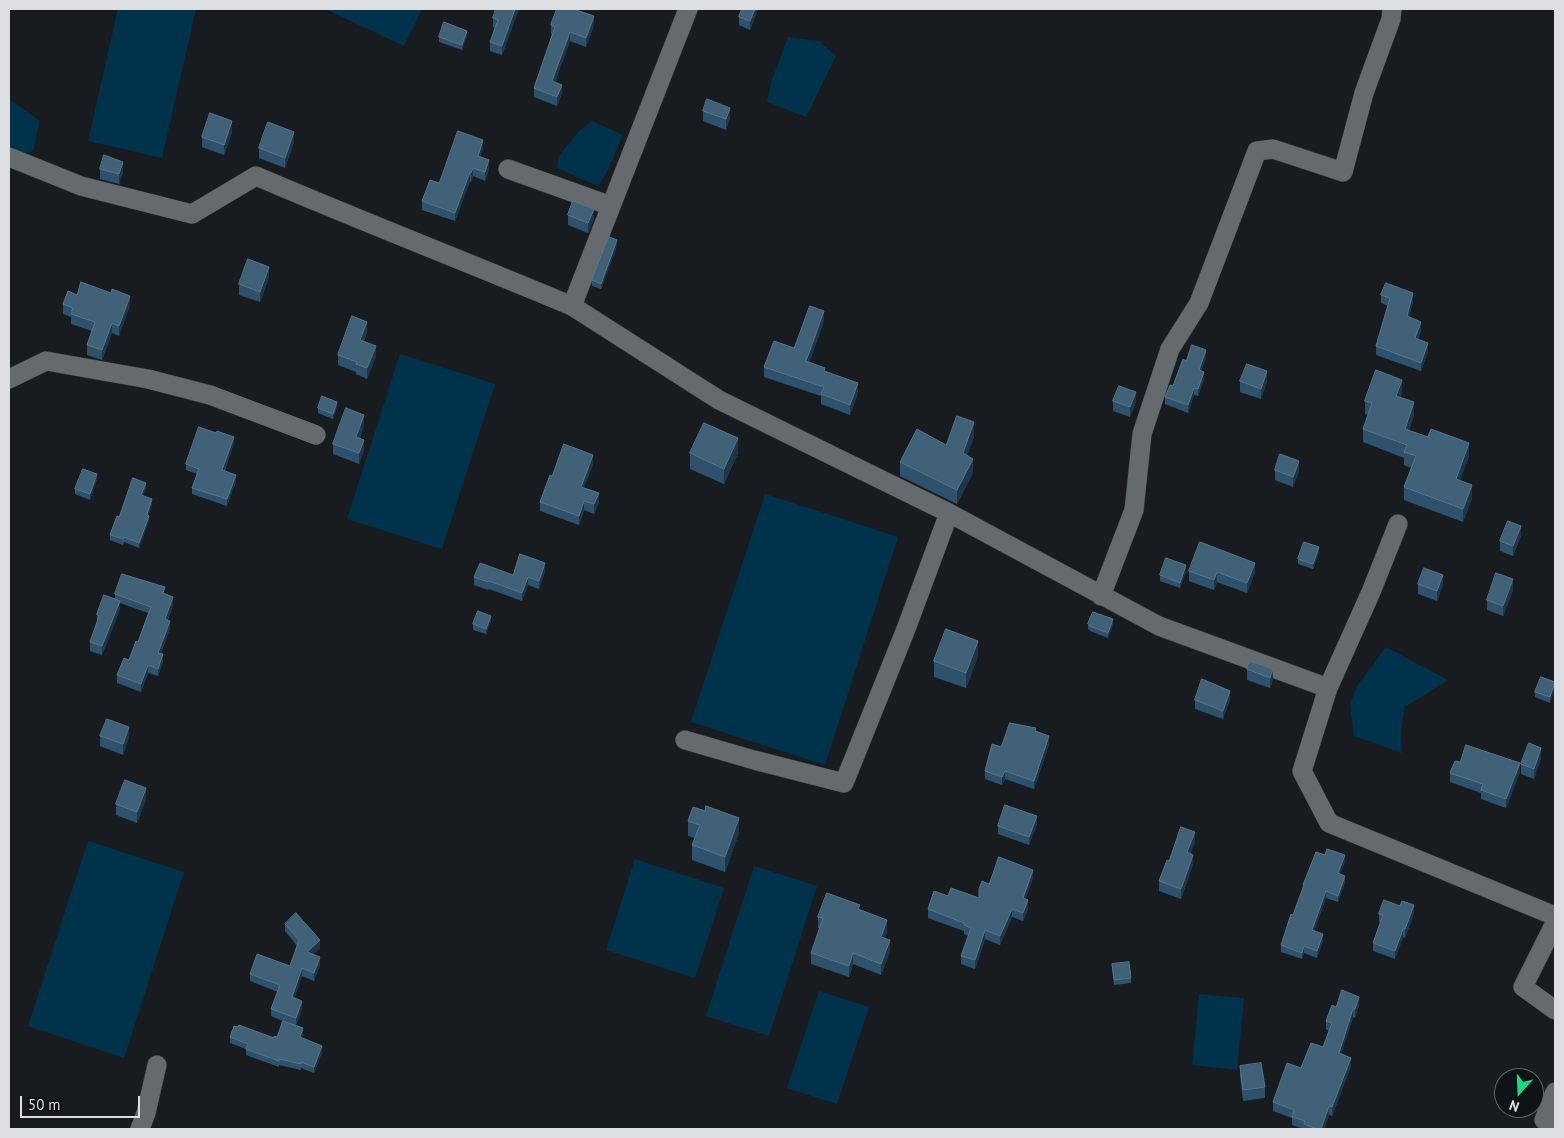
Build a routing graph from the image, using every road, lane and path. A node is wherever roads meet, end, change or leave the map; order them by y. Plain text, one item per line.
1 (688, 9) edge
2 (1392, 9) edge
3 (9, 157) edge
4 (508, 169) dead end
5 (611, 206) junction
6 (572, 306) junction
7 (9, 379) edge
8 (316, 435) dead end
9 (949, 513) junction
10 (1398, 524) dead end
11 (1101, 596) junction
12 (1328, 688) junction
13 (685, 740) dead end
14 (1555, 916) edge
15 (1555, 923) edge
16 (1555, 1010) edge
17 (157, 1065) dead end
18 (1555, 1092) edge
19 (1555, 1124) edge
20 (140, 1129) edge

1 - 5 street
2 - 11 street
3 - 6 street
4 - 5 street
5 - 6 street
6 - 9 street
7 - 8 street
9 - 11 street
9 - 13 street
10 - 12 street
11 - 12 street
12 - 14 street
15 - 16 street
17 - 20 street
18 - 19 street

